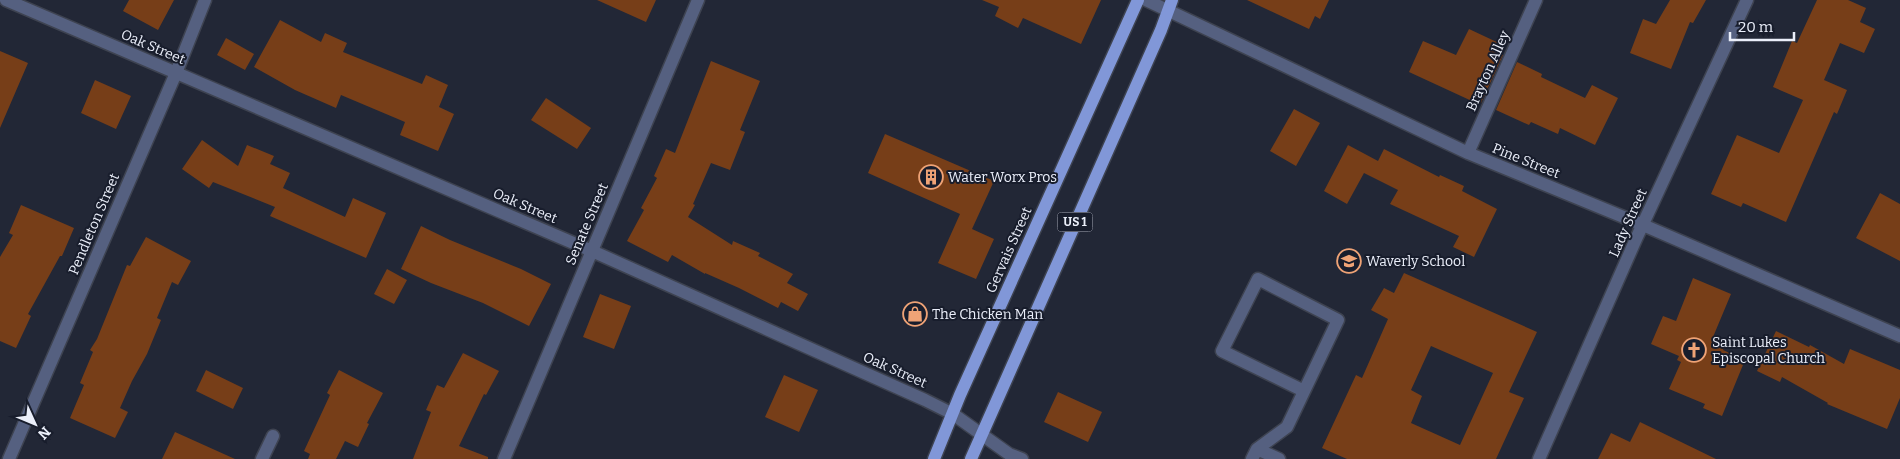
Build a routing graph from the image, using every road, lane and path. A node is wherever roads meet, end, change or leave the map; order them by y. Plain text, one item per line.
1 (6, 0) edge
2 (205, 0) edge
3 (698, 0) edge
4 (1138, 0) edge
5 (1146, 0) edge
6 (1536, 0) edge
7 (1747, 0) edge
8 (1170, 5) edge
9 (176, 73) junction
10 (1468, 153) junction
11 (1643, 225) junction
12 (592, 252) junction
13 (1900, 336) edge
14 (1304, 391) junction
15 (953, 414) junction
16 (982, 434) junction
17 (272, 436) dead end
18 (1254, 454) edge
19 (9, 459) edge
20 (262, 459) edge
21 (504, 459) edge
22 (934, 459) edge
23 (971, 459) edge
24 (1022, 459) edge
25 (1279, 459) edge
26 (1539, 459) edge

1 - 9 street, Oak Street
2 - 9 street, Pendleton Street
3 - 12 street, Senate Street
4 - 15 main road, Gervais Street / US 1
5 - 8 street, Pine Street
6 - 10 street, Brayton Alley
7 - 11 street, Lady Street
8 - 10 street, Pine Street
8 - 16 main road, US 1
9 - 12 street, Oak Street
9 - 19 street, Pendleton Street
10 - 11 street, Pine Street
11 - 13 street, Pine Street
11 - 26 street, Lady Street
12 - 15 street, Oak Street
12 - 21 street, Senate Street
14 - 14 street
14 - 18 street
15 - 16 street, Oak Street
15 - 22 main road, Gervais Street / US 1
16 - 23 main road, US 1
16 - 24 street, Oak Street
17 - 20 street
18 - 25 street

